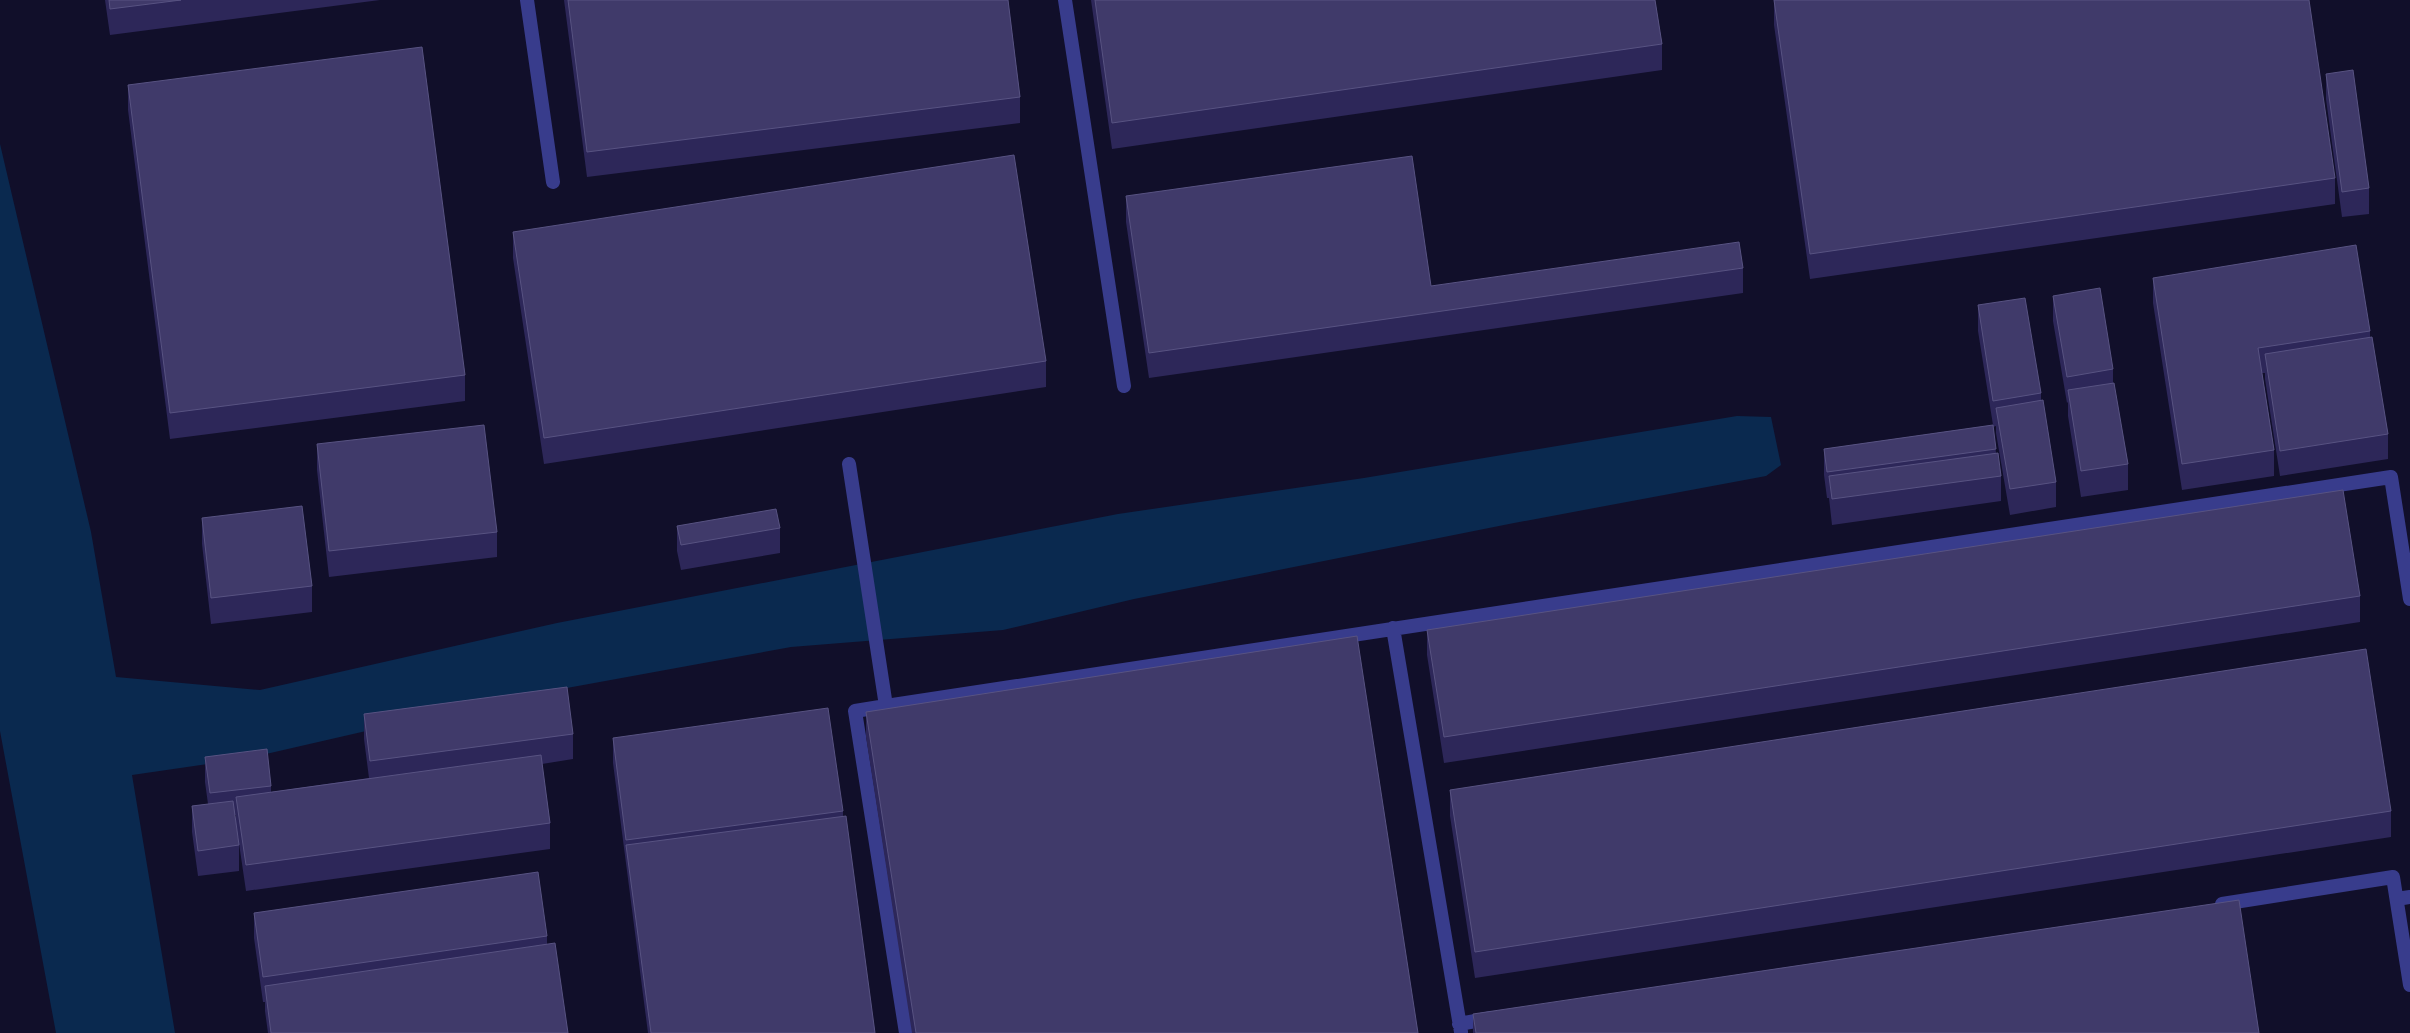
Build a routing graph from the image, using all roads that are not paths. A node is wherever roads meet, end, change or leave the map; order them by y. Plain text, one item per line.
1 (527, 0) edge
2 (1065, 0) edge
3 (553, 182) dead end
4 (1124, 386) dead end
5 (849, 464) dead end
6 (2410, 599) edge
7 (1393, 628) junction
8 (886, 706) junction
9 (2403, 898) edge
10 (2206, 907) edge
11 (2410, 985) edge
12 (1508, 1016) edge
13 (1460, 1028) edge
14 (906, 1033) edge

1 - 3 lane
2 - 4 lane
5 - 8 lane
6 - 7 lane
7 - 8 lane
7 - 13 lane
8 - 14 lane
9 - 10 lane
9 - 11 lane
12 - 13 lane

